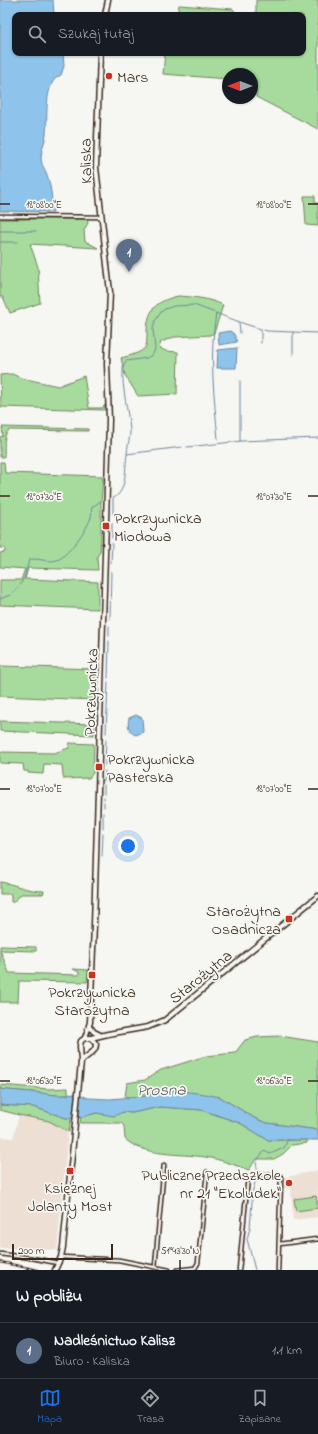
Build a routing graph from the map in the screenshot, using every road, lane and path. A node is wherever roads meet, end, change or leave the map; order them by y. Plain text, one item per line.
1 (108, 0) edge
2 (106, 12) edge
3 (100, 56) edge
4 (0, 216) edge
5 (101, 217) junction
6 (107, 364) joint
7 (318, 896) edge
8 (90, 1022) junction
9 (90, 1027) junction
10 (104, 1035) junction
11 (85, 1038) junction
12 (91, 1038) junction
13 (96, 1044) junction
14 (81, 1050) junction
15 (88, 1054) junction
16 (81, 1062) junction
17 (164, 1165) dead end
18 (207, 1172) dead end
19 (260, 1174) dead end
20 (248, 1177) dead end
21 (318, 1239) edge
22 (279, 1244) junction
23 (0, 1254) edge
24 (61, 1257) junction
25 (58, 1263) junction
26 (154, 1266) junction
27 (55, 1270) edge
28 (169, 1270) edge
29 (177, 1270) edge
30 (239, 1270) edge
31 (278, 1270) edge

1 - 2 street
3 - 5 street, Kaliska
4 - 5 street
5 - 6 street, Kaliska
6 - 8 street, Pokrzywnicka
7 - 10 street, Starożytna
8 - 9 street, Pokrzywnicka
8 - 11 street, Pokrzywnicka
9 - 10 street
9 - 12 street, Pokrzywnicka
10 - 12 street, Starożytna
10 - 13 street
11 - 12 street
11 - 14 street
12 - 13 street
13 - 15 street
14 - 15 street
14 - 16 street
15 - 16 street
16 - 24 street
17 - 26 street
18 - 29 street
19 - 22 street
20 - 30 street
21 - 22 street
22 - 31 street
23 - 25 street
24 - 25 street
24 - 26 street
25 - 27 street
26 - 28 street

